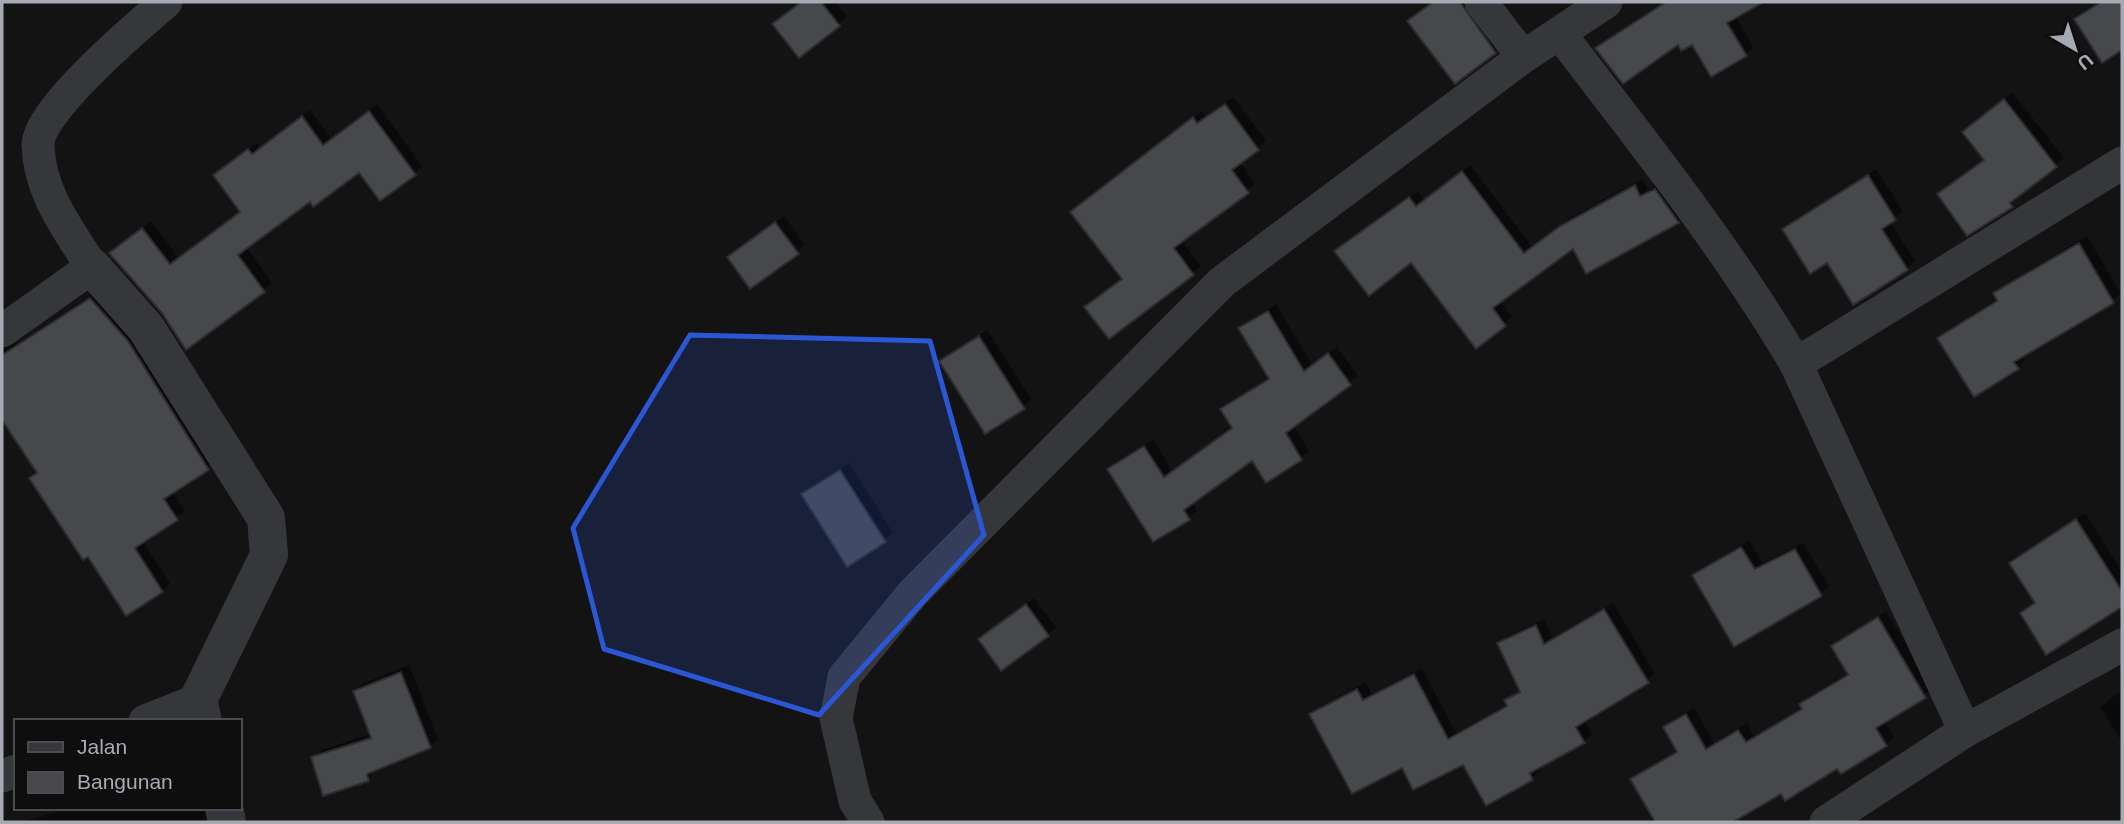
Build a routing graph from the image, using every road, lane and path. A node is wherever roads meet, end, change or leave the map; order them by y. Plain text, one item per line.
1 (166, 2) edge
2 (1482, 2) edge
3 (1606, 2) edge
4 (1559, 34) junction
5 (1523, 57) junction
6 (2122, 163) edge
7 (92, 267) junction
8 (2, 331) edge
9 (1796, 364) junction
10 (2122, 645) edge
11 (201, 710) edge
12 (155, 719) edge
13 (1965, 731) junction
14 (868, 822) edge
15 (1826, 822) edge

1 - 7 street
2 - 5 street
3 - 4 street
4 - 5 street
4 - 9 street
5 - 14 street
6 - 9 street
7 - 8 street
7 - 11 street
9 - 13 street
10 - 13 street
11 - 12 street
13 - 15 street

